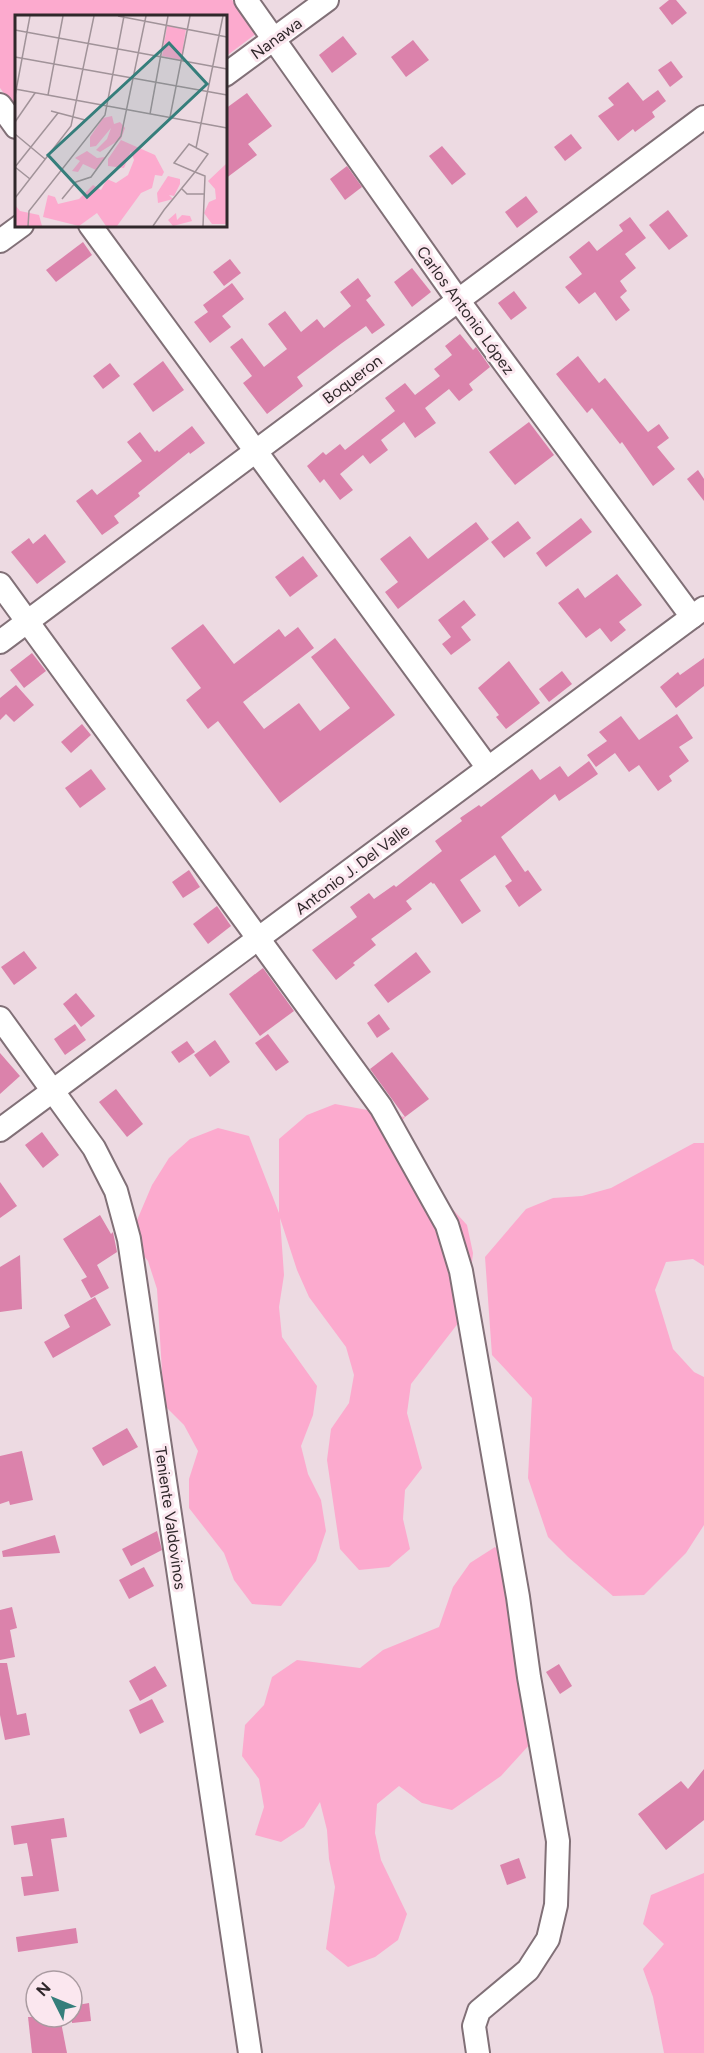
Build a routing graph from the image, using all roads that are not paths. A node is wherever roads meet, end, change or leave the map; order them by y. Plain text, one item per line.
1 (246, 0) edge
2 (327, 0) edge
3 (274, 39) junction
4 (226, 74) edge
5 (0, 105) edge
6 (704, 117) edge
7 (15, 126) edge
8 (21, 226) edge
9 (91, 226) edge
10 (0, 241) edge
11 (458, 300) junction
12 (255, 452) junction
13 (0, 584) edge
14 (698, 612) edge
15 (27, 621) junction
16 (0, 642) edge
17 (488, 768) junction
18 (259, 938) junction
19 (0, 1018) edge
20 (54, 1090) junction
21 (0, 1130) edge
22 (250, 2053) edge
23 (478, 2053) edge

1 - 3 street, Carlos Antonio López
2 - 3 street, Nanawa
3 - 4 street, Nanawa
3 - 11 street, Carlos Antonio López
5 - 7 street
6 - 11 street, Boqueron
8 - 10 street
9 - 12 street
11 - 12 street, Boqueron
11 - 14 street, Carlos Antonio López
12 - 15 street, Boqueron
12 - 17 street
13 - 15 street
14 - 17 street, Antonio J. Del Valle
15 - 16 street, Boqueron
15 - 18 street
17 - 18 street, Antonio J. Del Valle
18 - 20 street, Antonio J. Del Valle
18 - 23 street
19 - 20 street, Teniente Valdovinos
20 - 21 street, Antonio J. Del Valle
20 - 22 street, Teniente Valdovinos

